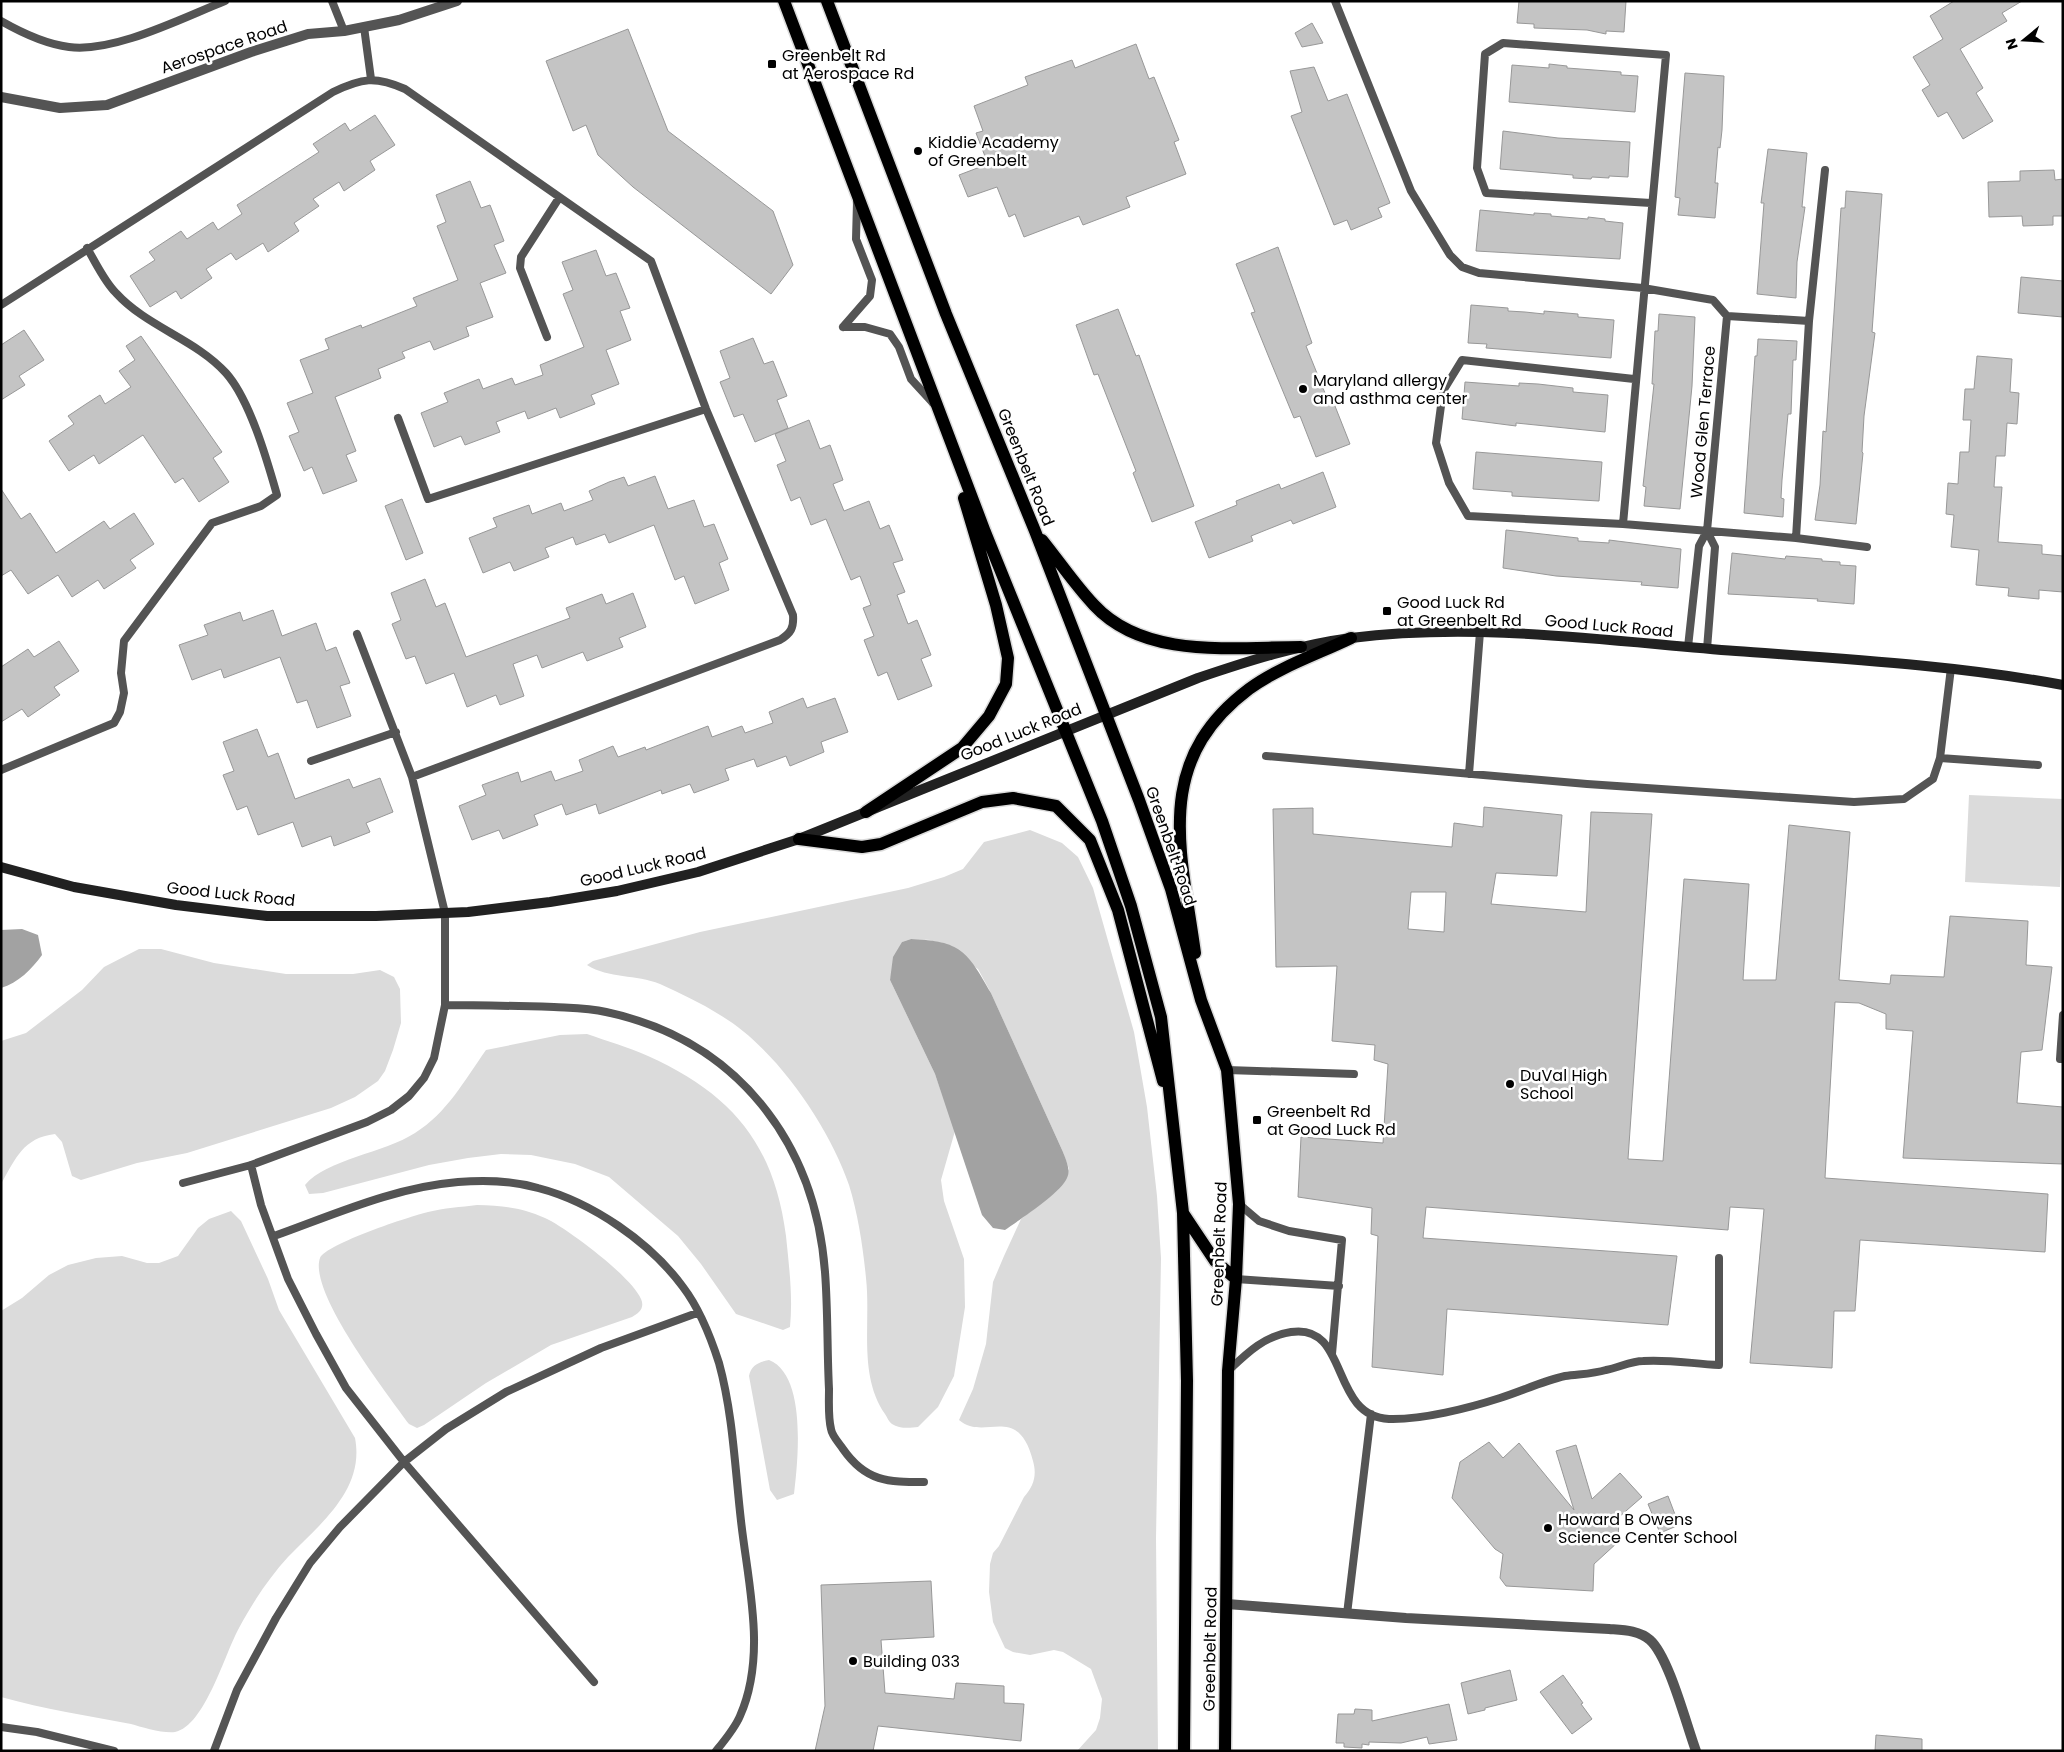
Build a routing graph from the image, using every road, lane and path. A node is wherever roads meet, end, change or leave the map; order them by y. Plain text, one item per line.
1 (225, 1) edge
2 (332, 1) edge
3 (457, 1) edge
4 (784, 1) edge
5 (827, 1) edge
6 (1335, 1) edge
7 (1, 22) edge
8 (364, 27) junction
9 (344, 32) junction
10 (371, 79) junction
11 (1, 97) edge
12 (1825, 170) dead end
13 (858, 197) junction
14 (559, 198) junction
15 (1651, 203) junction
16 (87, 248) junction
17 (1643, 288) junction
18 (1, 305) edge
19 (1727, 316) junction
20 (1809, 321) junction
21 (547, 337) dead end
22 (1634, 379) junction
23 (706, 409) junction
24 (938, 409) junction
25 (398, 418) dead end
26 (1623, 524) junction
27 (1035, 531) junction
28 (1707, 531) junction
29 (1796, 538) junction
30 (1866, 547) dead end
31 (1480, 632) junction
32 (358, 634) dead end
33 (1351, 638) junction
34 (1688, 647) junction
35 (1302, 648) junction
36 (1707, 649) junction
37 (1951, 668) junction
38 (2063, 685) edge
39 (1104, 714) junction
40 (1063, 731) junction
41 (396, 732) junction
42 (1266, 756) dead end
43 (1940, 758) junction
44 (311, 761) dead end
45 (2038, 765) dead end
46 (1, 770) edge
47 (1469, 774) junction
48 (412, 777) junction
49 (866, 812) junction
50 (799, 839) junction
51 (1, 867) edge
52 (445, 913) junction
53 (1201, 1000) junction
54 (445, 1005) junction
55 (2063, 1015) edge
56 (2063, 1059) edge
57 (1227, 1070) junction
58 (1354, 1074) dead end
59 (1172, 1106) junction
60 (251, 1164) junction
61 (183, 1183) dead end
62 (1239, 1204) junction
63 (1183, 1213) junction
64 (274, 1236) junction
65 (1719, 1258) dead end
66 (1236, 1279) junction
67 (1339, 1286) junction
68 (698, 1313) junction
69 (1332, 1354) junction
70 (1228, 1371) junction
71 (1371, 1414) junction
72 (404, 1462) junction
73 (924, 1482) dead end
74 (1227, 1604) junction
75 (1347, 1614) junction
76 (594, 1682) dead end
77 (1, 1727) edge
78 (114, 1751) edge
79 (214, 1751) edge
80 (716, 1751) edge
81 (1184, 1751) edge
82 (1225, 1751) edge
83 (1696, 1751) edge

1 - 7 lane
2 - 9 lane
3 - 8 street, Aerospace Road
4 - 13 main road, Greenbelt Road
5 - 27 main road, Greenbelt Road
6 - 17 lane
8 - 9 street, Aerospace Road
8 - 10 lane
9 - 11 street, Aerospace Road
10 - 14 lane
10 - 16 lane
12 - 20 lane
13 - 24 main road, Greenbelt Road
13 - 24 lane
14 - 21 lane
14 - 23 lane
15 - 15 lane
15 - 17 lane
16 - 18 lane
16 - 46 lane
17 - 19 lane
17 - 22 lane
19 - 20 lane
19 - 28 lane, Wood Glen Terrace
20 - 29 lane
22 - 26 lane
22 - 26 lane
23 - 25 lane
23 - 48 lane
24 - 40 main road, Greenbelt Road
24 - 49 main road
26 - 28 lane
27 - 35 main road
27 - 39 main road, Greenbelt Road
28 - 29 lane
28 - 34 lane, Wood Glen Terrace
28 - 36 lane, Wood Glen Terrace
29 - 30 lane
31 - 33 main road, Good Luck Road
31 - 34 main road, Good Luck Road
31 - 47 lane
32 - 41 lane
33 - 35 main road, Good Luck Road
33 - 53 main road
34 - 36 main road, Good Luck Road
35 - 39 main road, Good Luck Road
36 - 37 main road, Good Luck Road
37 - 38 main road, Good Luck Road
37 - 43 lane
39 - 40 main road, Good Luck Road
39 - 53 main road, Greenbelt Road
40 - 49 main road, Good Luck Road
40 - 59 main road, Greenbelt Road
41 - 44 lane
41 - 48 lane
42 - 47 lane
43 - 45 lane
43 - 47 lane
48 - 52 lane
49 - 50 main road, Good Luck Road
50 - 52 main road, Good Luck Road
50 - 59 main road
51 - 52 main road, Good Luck Road
52 - 54 lane
53 - 57 main road, Greenbelt Road
54 - 60 lane
54 - 73 lane
55 - 56 lane
57 - 58 lane
57 - 62 main road, Greenbelt Road
59 - 63 main road, Greenbelt Road
60 - 61 lane
60 - 64 lane
62 - 66 main road, Greenbelt Road
62 - 67 lane
63 - 66 main road
63 - 81 main road, Greenbelt Road
64 - 68 lane
64 - 72 lane
65 - 71 lane
66 - 67 lane
66 - 70 main road, Greenbelt Road
67 - 69 lane
68 - 72 lane
68 - 80 lane
69 - 70 lane
69 - 71 lane
70 - 74 main road, Greenbelt Road
71 - 75 lane
72 - 76 lane
72 - 79 lane
74 - 75 street
74 - 82 main road, Greenbelt Road
75 - 83 street
77 - 78 lane

